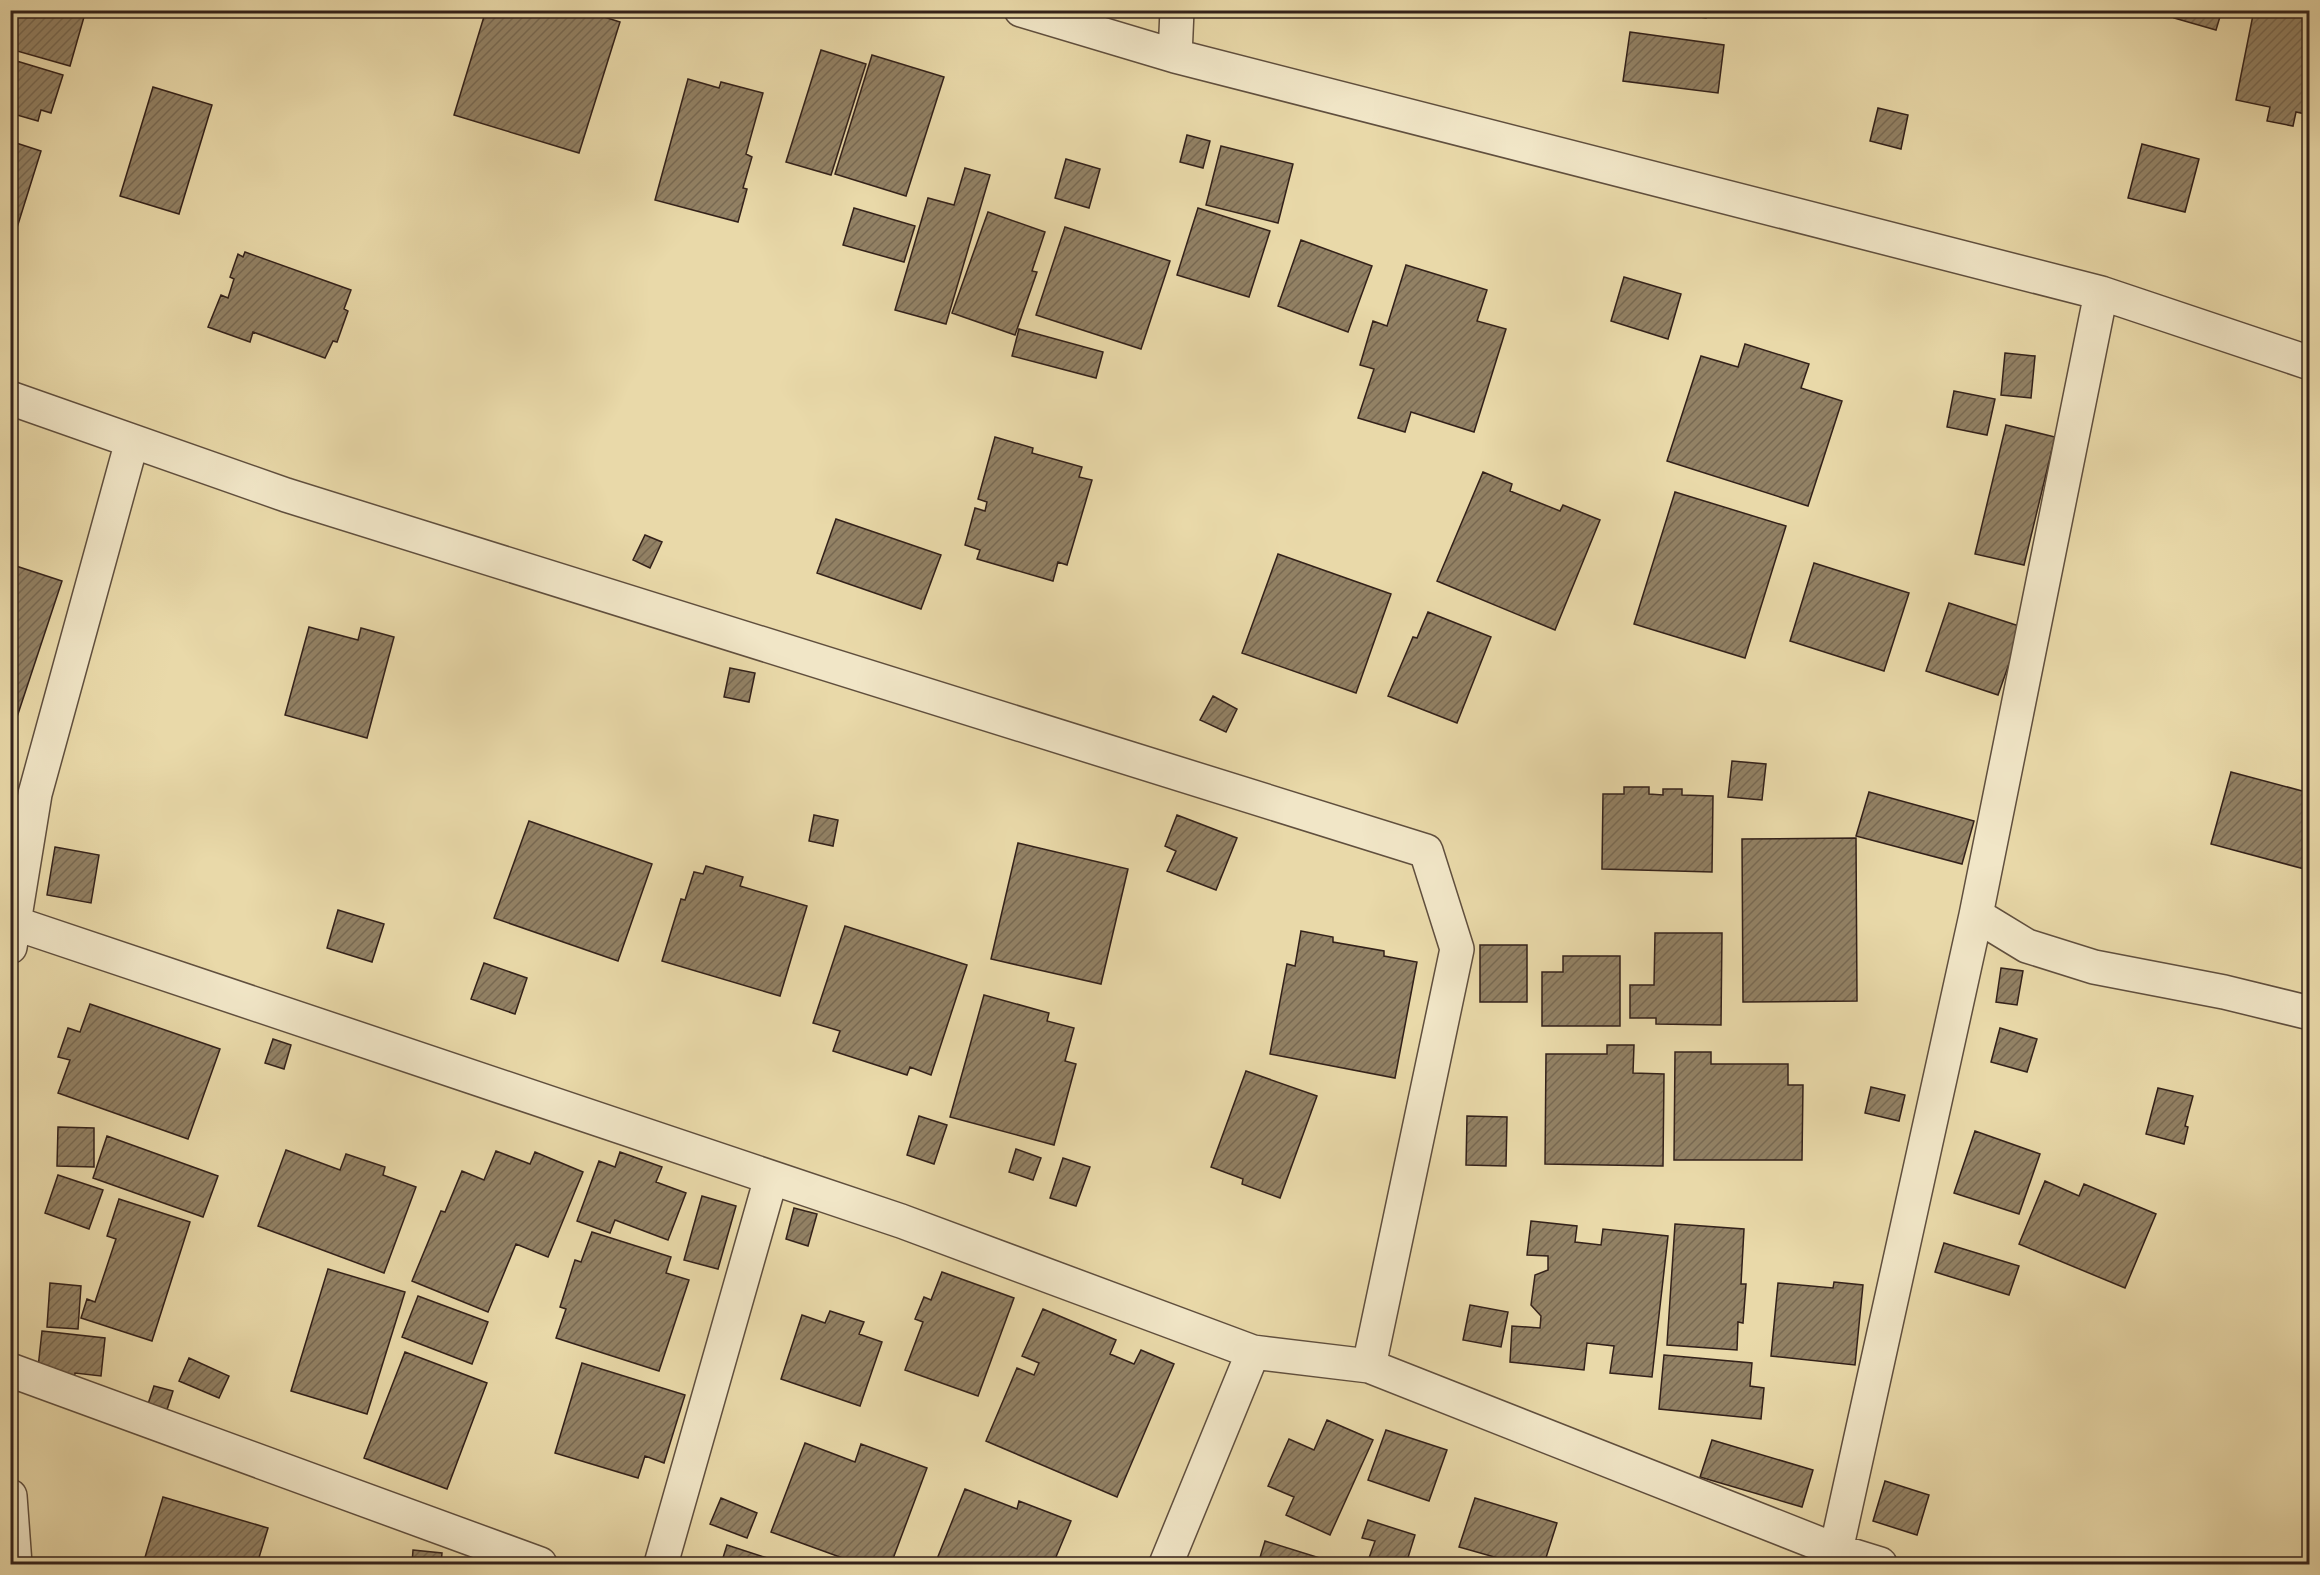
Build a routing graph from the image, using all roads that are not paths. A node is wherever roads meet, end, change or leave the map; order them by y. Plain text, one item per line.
1 (1022, 10) edge
2 (1177, 10) edge
3 (1174, 56) junction
4 (2101, 293) junction
5 (2310, 363) edge
6 (10, 398) edge
7 (132, 441) junction
8 (1976, 915) junction
9 (12, 935) edge
10 (2310, 1013) edge
11 (771, 1178) junction
12 (1253, 1352) junction
13 (1369, 1366) junction
14 (10, 1370) edge
15 (10, 1496) edge
16 (1835, 1558) edge
17 (15, 1564) edge
18 (540, 1564) edge
19 (661, 1564) edge
20 (1166, 1564) edge
21 (1880, 1564) edge

1 - 3 street
2 - 3 street
3 - 4 street
4 - 5 street
4 - 8 street
6 - 7 street
7 - 9 street
7 - 13 street
8 - 10 street
8 - 16 street
9 - 11 street
11 - 12 street
11 - 19 street
12 - 13 street
12 - 20 street
13 - 16 street
14 - 18 street
15 - 17 street
16 - 21 street

